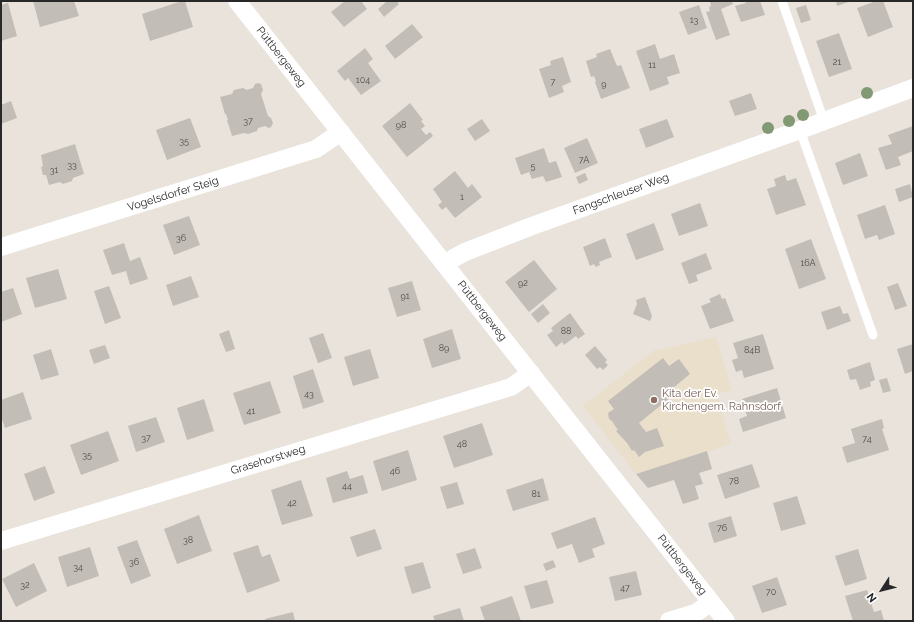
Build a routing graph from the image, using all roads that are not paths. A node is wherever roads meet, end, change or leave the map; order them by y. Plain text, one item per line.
1 (236, 1) edge
2 (782, 1) edge
3 (913, 88) edge
4 (824, 122) junction
5 (800, 130) junction
6 (341, 132) junction
7 (1, 247) edge
8 (445, 264) junction
9 (873, 335) dead end
10 (531, 373) junction
11 (1, 541) edge
12 (711, 602) junction
13 (669, 621) edge
14 (726, 621) edge

1 - 6 street, Püttbergeweg
2 - 4 lane
3 - 4 street, Fangschleuser Weg
4 - 5 street, Fangschleuser Weg
5 - 8 street, Fangschleuser Weg
5 - 9 lane
6 - 7 street, Vogelsdorfer Steig
6 - 8 street, Püttbergeweg
8 - 10 street, Püttbergeweg
10 - 11 street, Grasehorstweg
10 - 12 street, Püttbergeweg
12 - 13 street
12 - 14 street, Püttbergeweg

